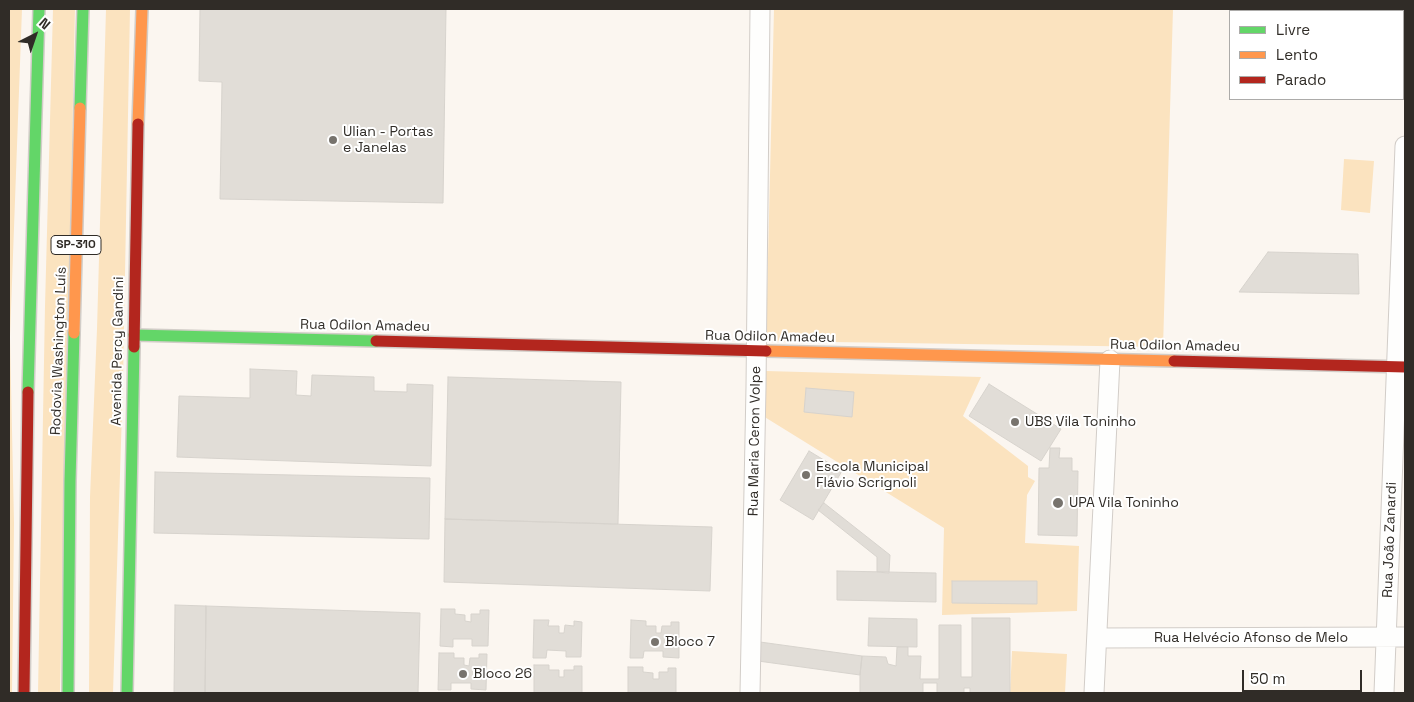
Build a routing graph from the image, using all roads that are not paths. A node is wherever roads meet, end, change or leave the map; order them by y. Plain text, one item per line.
1 (39, 9) edge
2 (83, 9) edge
3 (142, 9) edge
4 (760, 9) edge
5 (1405, 146) edge
6 (1403, 239) edge
7 (134, 335) junction
8 (756, 352) junction
9 (1110, 360) junction
10 (1401, 367) edge
11 (1386, 637) junction
12 (1405, 637) edge
13 (1097, 638) junction
14 (24, 693) edge
15 (68, 693) edge
16 (127, 693) edge
17 (750, 693) edge
18 (1094, 693) edge
19 (1384, 693) edge

1 - 14 main road, Rodovia Washington Luís / SP-310
2 - 15 main road, Rodovia Washington Luís / SP-310
3 - 7 main road, Avenida Percy Gandini
4 - 8 street, Rua Maria Ceron Volpe
5 - 6 street, Rua João Zanardi
6 - 10 street, Rua João Zanardi
7 - 8 main road, Rua Odilon Amadeu
7 - 16 main road, Avenida Percy Gandini
8 - 9 main road, Rua Odilon Amadeu
8 - 17 street, Rua Maria Ceron Volpe
9 - 10 main road, Rua Odilon Amadeu
9 - 13 street
10 - 11 street, Rua João Zanardi
11 - 12 street, Rua Helvécio Afonso de Melo
11 - 13 street, Rua Helvécio Afonso de Melo
11 - 19 street, Rua João Zanardi
13 - 18 street

